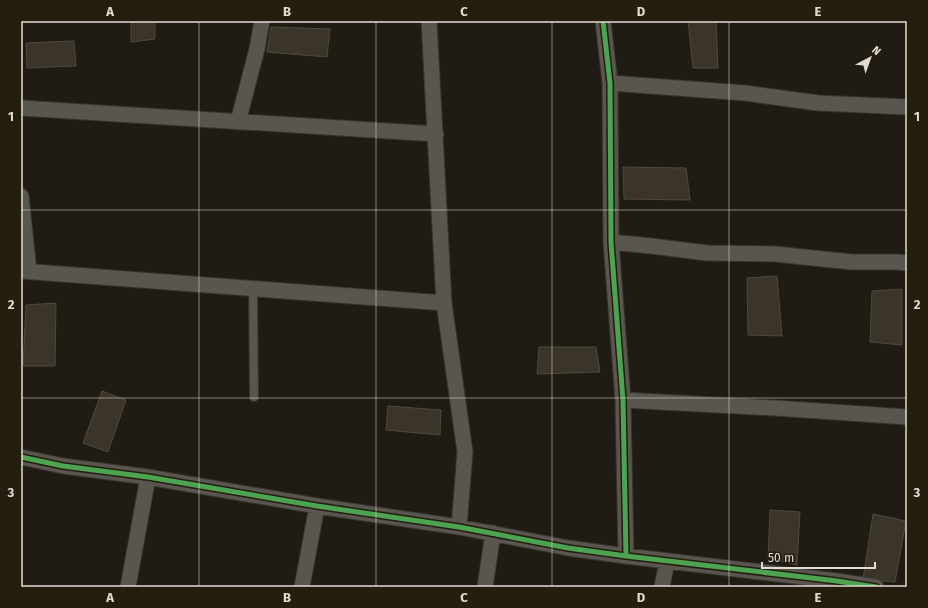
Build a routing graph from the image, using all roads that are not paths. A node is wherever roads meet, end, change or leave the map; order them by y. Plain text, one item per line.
1 (262, 21) edge
2 (430, 21) edge
3 (603, 21) edge
4 (610, 83) junction
5 (907, 107) edge
6 (21, 108) edge
7 (238, 122) junction
8 (436, 134) junction
9 (21, 196) edge
10 (611, 242) junction
11 (907, 263) edge
12 (25, 271) edge
13 (253, 288) junction
14 (444, 302) junction
15 (254, 397) dead end
16 (623, 400) junction
17 (907, 417) edge
18 (21, 457) edge
19 (148, 477) junction
20 (318, 506) junction
21 (459, 527) junction
22 (493, 534) junction
23 (626, 556) junction
24 (667, 561) junction
25 (837, 584) edge
26 (128, 587) edge
27 (302, 587) edge
28 (485, 587) edge
29 (662, 587) edge
30 (876, 587) edge

1 - 7 street
2 - 8 street
3 - 4 street
4 - 5 street
4 - 10 street
6 - 7 street
7 - 8 street
8 - 14 street
9 - 12 street
10 - 11 street
10 - 16 street
12 - 13 street
13 - 14 street
13 - 15 lane
14 - 21 street
16 - 17 street
16 - 23 street
18 - 19 street
19 - 20 street
19 - 26 street
20 - 21 street
20 - 27 street
21 - 22 street
22 - 23 street
22 - 28 street
23 - 24 street
24 - 25 street
24 - 29 street
25 - 30 street

